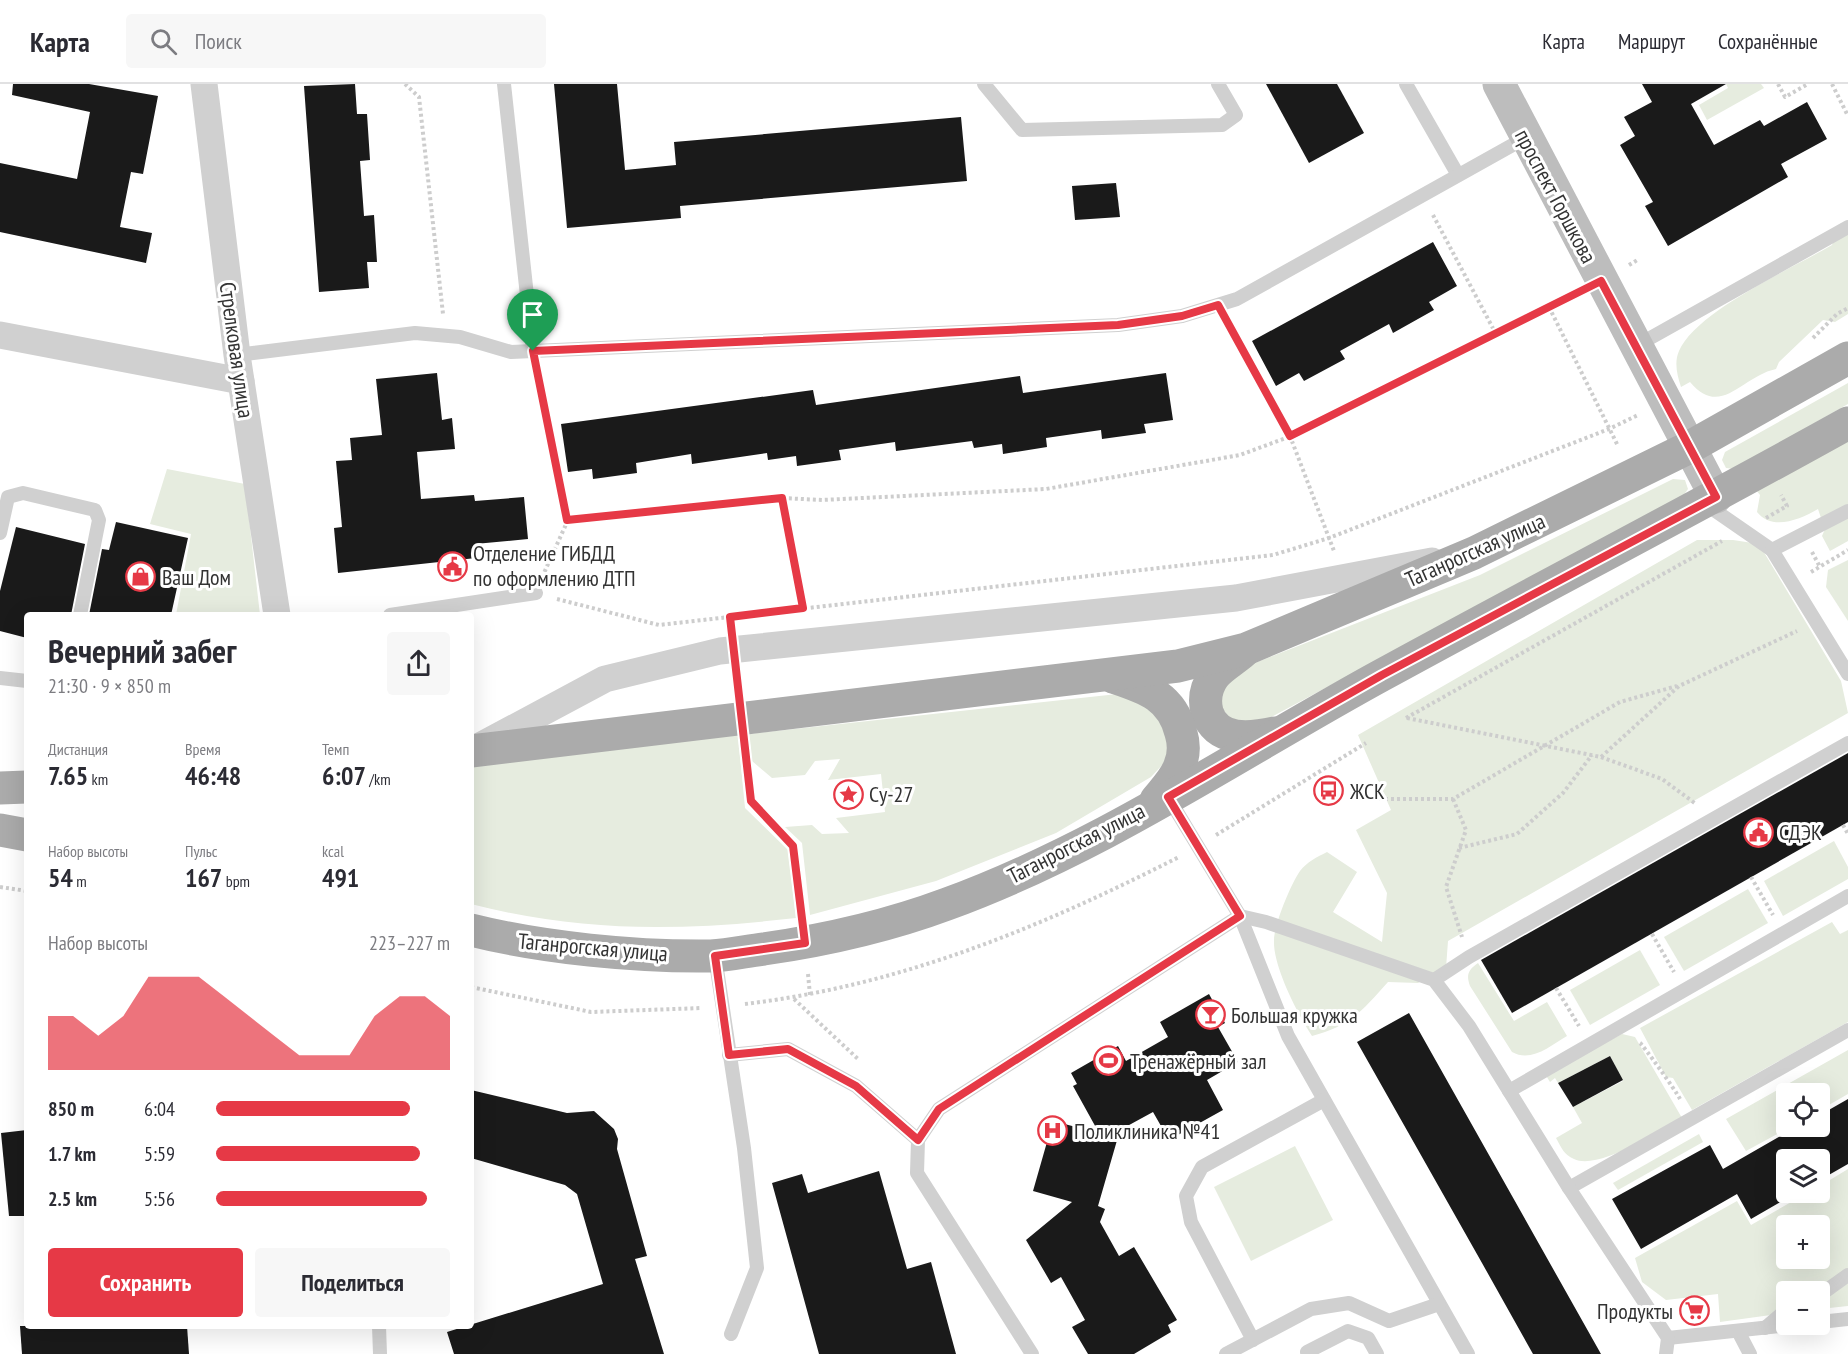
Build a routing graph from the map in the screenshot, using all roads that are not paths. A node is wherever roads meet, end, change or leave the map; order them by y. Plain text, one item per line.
1 (204, 84) edge
2 (504, 84) edge
3 (984, 84) edge
4 (1218, 84) edge
5 (1407, 84) edge
6 (1499, 84) edge
7 (1525, 138) junction
8 (1458, 175) junction
9 (1848, 227) edge
10 (0, 335) edge
11 (1636, 346) junction
12 (533, 351) junction
13 (1848, 358) edge
14 (239, 368) junction
15 (1848, 423) edge
16 (1690, 447) junction
17 (1710, 500) junction
18 (1848, 511) edge
19 (0, 533) edge
20 (1772, 550) junction
21 (1474, 553) junction
22 (536, 593) road end
23 (81, 612) edge
24 (277, 612) edge
25 (410, 612) edge
26 (1246, 649) junction
27 (1848, 674) edge
28 (1106, 675) junction
29 (0, 678) edge
30 (24, 681) edge
31 (1282, 732) junction
32 (1848, 743) edge
33 (474, 749) edge
34 (474, 751) edge
35 (24, 787) edge
36 (0, 788) edge
37 (1161, 801) junction
38 (0, 830) edge
39 (24, 834) edge
40 (1848, 896) edge
41 (1240, 916) junction
42 (474, 931) edge
43 (715, 956) junction
44 (1434, 980) junction
45 (1848, 1030) edge
46 (729, 1055) junction
47 (1509, 1090) junction
48 (1324, 1100) junction
49 (918, 1140) junction
50 (1569, 1188) junction
51 (1848, 1275) edge
52 (1830, 1288) edge
53 (1440, 1304) junction
54 (1776, 1319) edge
55 (1848, 1319) edge
56 (1830, 1321) edge
57 (1776, 1327) edge
58 (1765, 1328) junction
59 (380, 1329) edge
60 (1738, 1331) junction
61 (731, 1334) dead end
62 (1458, 1336) junction
63 (1668, 1338) junction
64 (1253, 1340) junction
65 (1307, 1352) dead end
66 (380, 1354) edge
67 (1032, 1354) edge
68 (1226, 1354) edge
69 (1377, 1354) edge
70 (1453, 1354) edge
71 (1468, 1354) edge
72 (1666, 1354) edge
73 (1750, 1354) edge

1 - 14 street, Стрелковая улица
2 - 12 lane
3 - 4 lane
5 - 8 lane
6 - 7 street, проспект Горшкова
7 - 8 lane
7 - 11 street, проспект Горшкова
8 - 12 lane
9 - 11 lane
10 - 14 street
11 - 16 street, проспект Горшкова
12 - 14 lane
13 - 16 main road, Таганрогская улица
14 - 24 street, Стрелковая улица
15 - 17 main road, Таганрогская улица
16 - 17 street, проспект Горшкова
16 - 21 main road, Таганрогская улица
17 - 20 lane
17 - 31 main road, Таганрогская улица
18 - 20 lane
19 - 23 lane
20 - 27 lane
21 - 26 main road, Таганрогская улица
21 - 33 street
22 - 25 lane
26 - 28 main road, Таганрогская улица
26 - 31 main road
28 - 34 main road, Таганрогская улица
28 - 37 main road
29 - 30 lane
31 - 37 main road, Таганрогская улица
32 - 44 lane
35 - 36 main road
37 - 41 lane
37 - 43 main road, Таганрогская улица
38 - 39 main road
40 - 47 lane
41 - 44 lane
41 - 48 lane
41 - 49 lane
42 - 43 main road, Таганрогская улица
43 - 46 lane
44 - 47 lane
45 - 50 lane
46 - 49 lane
46 - 61 lane
47 - 50 lane
48 - 53 lane
48 - 64 lane
49 - 67 lane
50 - 63 lane
51 - 52 lane
53 - 62 lane
53 - 64 lane
54 - 58 lane
55 - 56 lane
57 - 58 lane
58 - 60 lane
59 - 66 lane
60 - 63 lane
60 - 73 lane
62 - 70 lane
62 - 71 lane
63 - 72 lane
64 - 68 lane
65 - 69 lane

